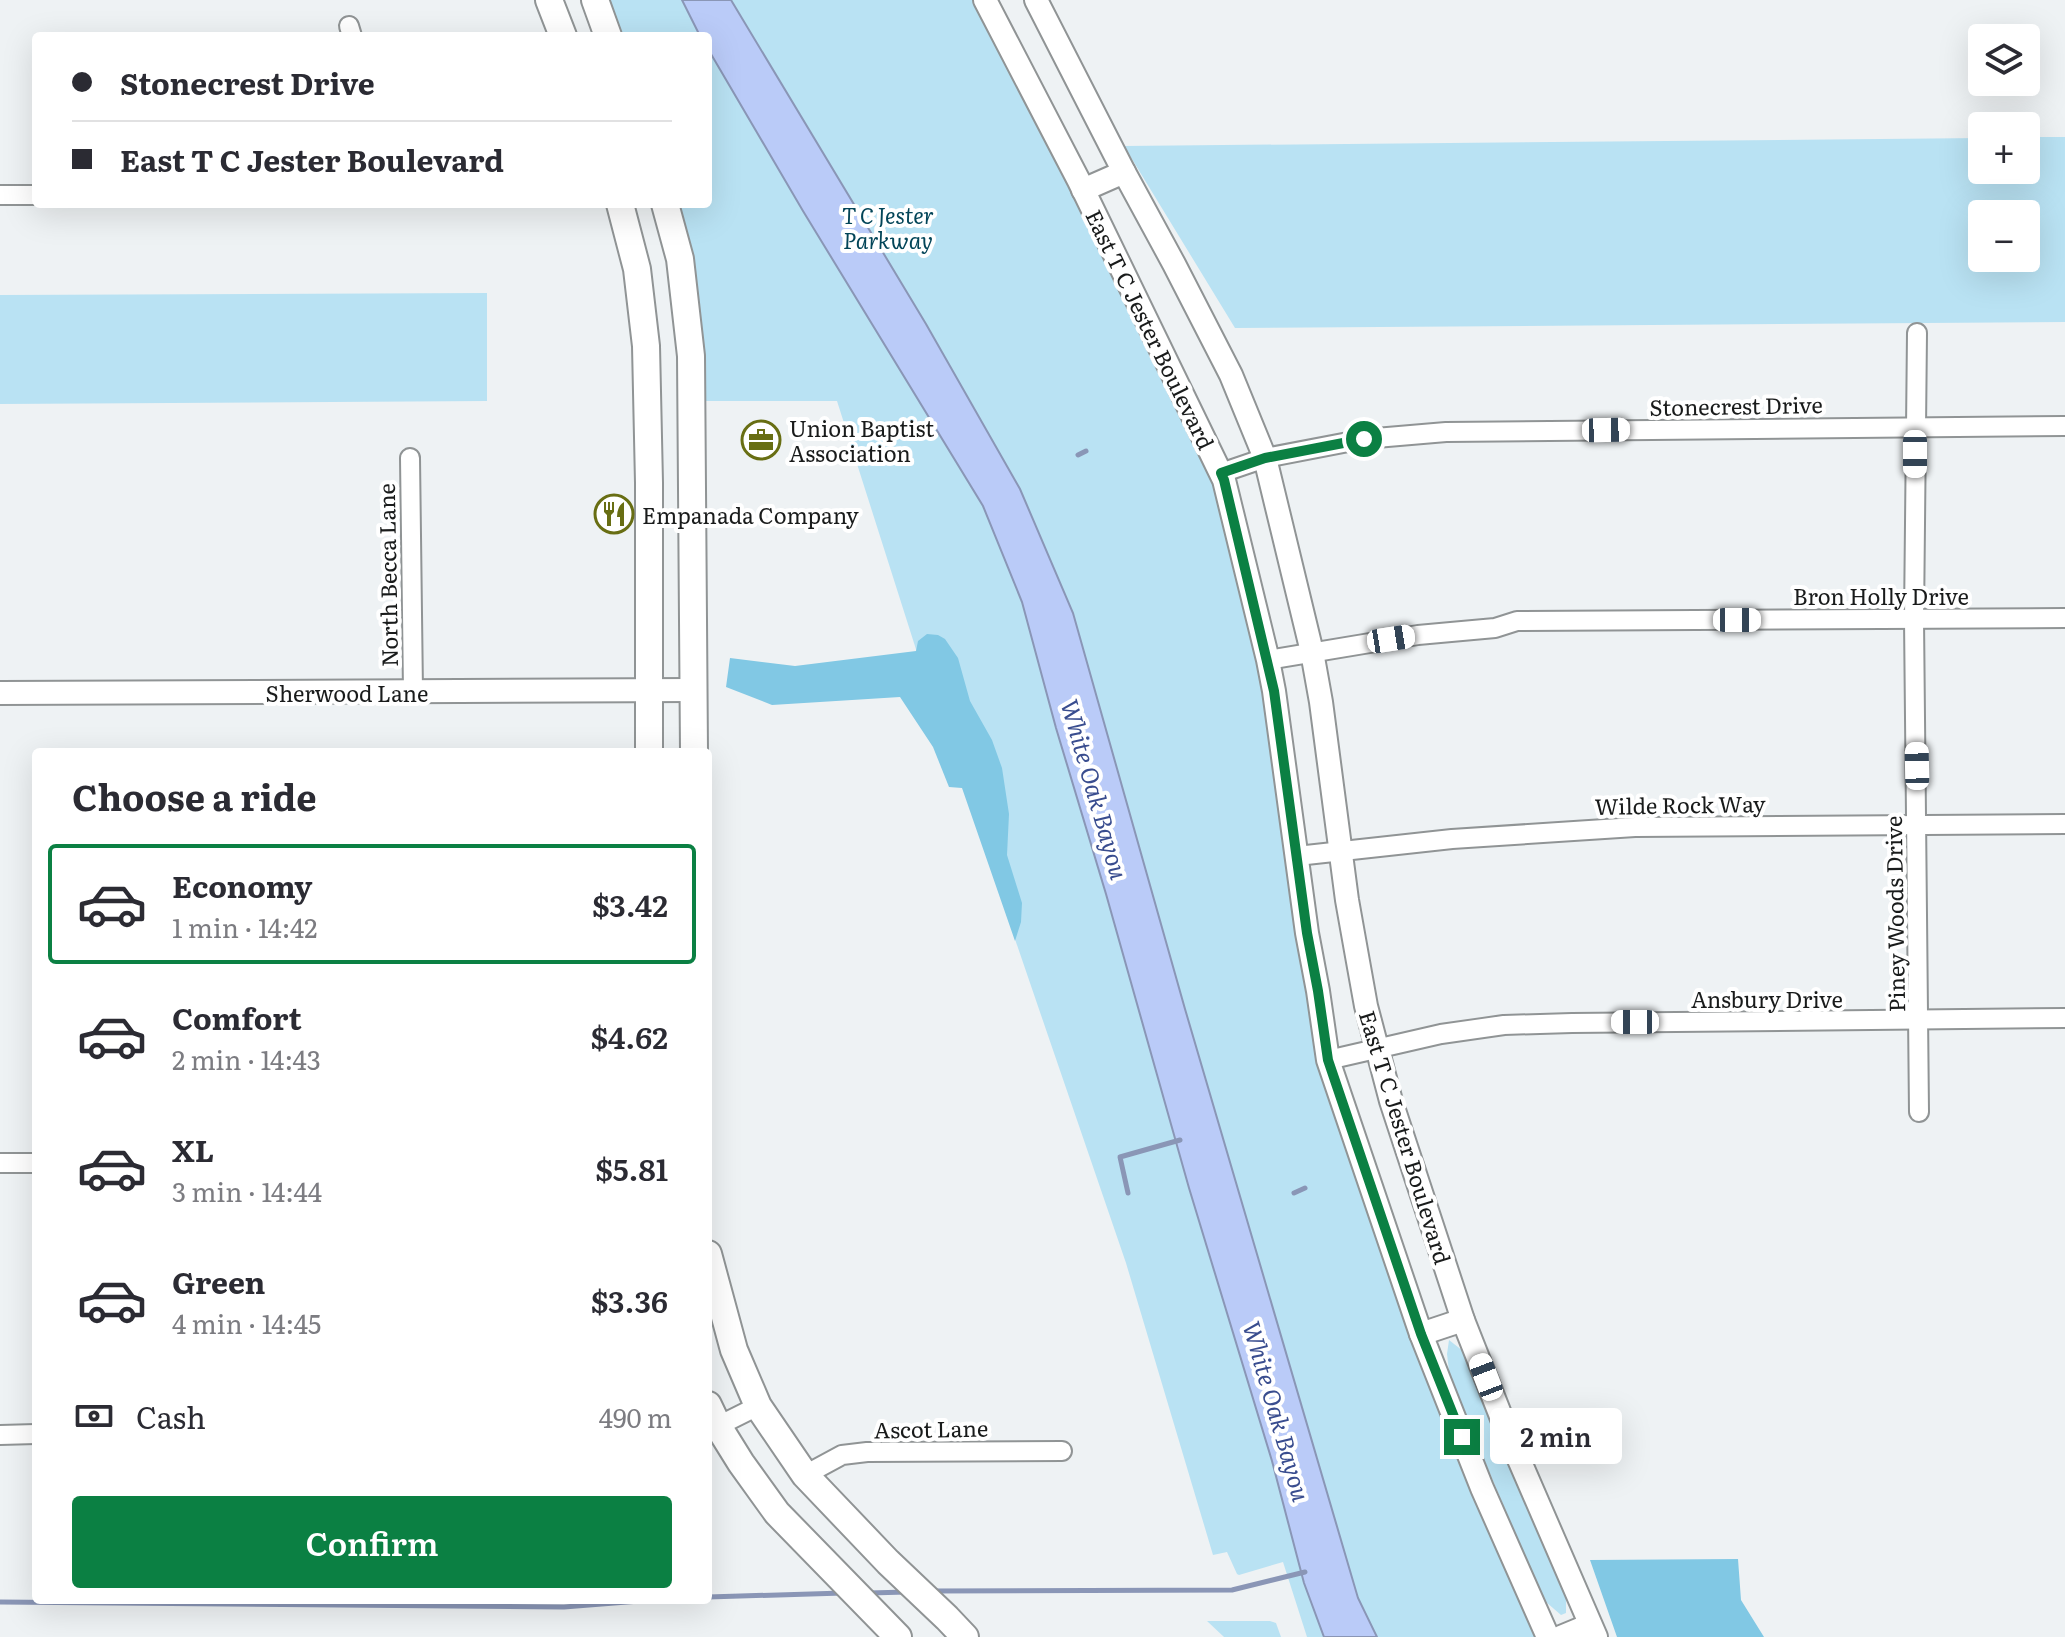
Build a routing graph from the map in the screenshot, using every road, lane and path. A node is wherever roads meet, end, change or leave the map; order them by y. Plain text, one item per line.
1 (549, 0) edge
2 (595, 0) edge
3 (985, 0) edge
4 (1036, 0) edge
5 (561, 32) edge
6 (607, 32) edge
7 (1124, 172) junction
8 (1083, 190) junction
9 (0, 195) edge
10 (32, 195) edge
11 (621, 208) edge
12 (666, 208) edge
13 (1917, 333) dead end
14 (1916, 426) junction
15 (2065, 426) edge
16 (410, 458) dead end
17 (1265, 458) junction
18 (1221, 473) junction
19 (2065, 618) edge
20 (1914, 619) junction
21 (1312, 652) junction
22 (1268, 660) junction
23 (648, 690) junction
24 (693, 690) junction
25 (413, 691) junction
26 (0, 693) edge
27 (649, 748) edge
28 (694, 748) edge
29 (2065, 824) edge
30 (1918, 825) junction
31 (1341, 852) junction
32 (1297, 856) junction
33 (2065, 1018) edge
34 (1919, 1021) junction
35 (1377, 1049) junction
36 (1328, 1060) junction
37 (1919, 1112) dead end
38 (0, 1163) edge
39 (32, 1163) edge
40 (712, 1271) edge
41 (1463, 1320) junction
42 (1421, 1334) junction
43 (758, 1406) junction
44 (712, 1419) edge
45 (712, 1420) edge
46 (32, 1434) edge
47 (0, 1435) edge
48 (1062, 1451) dead end
49 (805, 1475) junction
50 (956, 1627) edge
51 (890, 1629) edge
52 (1593, 1631) edge
53 (1548, 1637) edge
54 (1561, 1637) edge

1 - 5 main road
2 - 6 main road
3 - 8 street, East T C Jester Boulevard
4 - 7 street, East T C Jester Boulevard
7 - 8 street
7 - 17 street, East T C Jester Boulevard
8 - 18 street, East T C Jester Boulevard
9 - 10 street
11 - 23 main road
12 - 24 main road
13 - 14 street, Piney Woods Drive
14 - 15 street, Stonecrest Drive
14 - 17 street, Stonecrest Drive
14 - 20 street, Piney Woods Drive
16 - 25 street, North Becca Lane
17 - 18 street, Stonecrest Drive
17 - 21 street, East T C Jester Boulevard
18 - 22 street, East T C Jester Boulevard
19 - 20 street, Bron Holly Drive
20 - 21 street, Bron Holly Drive
20 - 30 street, Piney Woods Drive
21 - 22 street, Bron Holly Drive
21 - 31 street, East T C Jester Boulevard
22 - 32 street, East T C Jester Boulevard
23 - 24 street, Sherwood Lane
23 - 25 street, Sherwood Lane
23 - 27 main road
24 - 28 main road
25 - 26 street, Sherwood Lane
29 - 30 street, Wilde Rock Way
30 - 31 street, Wilde Rock Way
30 - 34 street, Piney Woods Drive
31 - 32 street, Wilde Rock Way
31 - 35 street, East T C Jester Boulevard
32 - 36 street, East T C Jester Boulevard
33 - 34 street, Ansbury Drive
34 - 35 street, Ansbury Drive
34 - 37 street, Piney Woods Drive
35 - 36 street, Ansbury Drive
35 - 41 street, East T C Jester Boulevard
36 - 42 street, East T C Jester Boulevard
38 - 39 street
40 - 43 main road
41 - 42 street
41 - 52 street, East T C Jester Boulevard
42 - 53 street, East T C Jester Boulevard
43 - 44 street
43 - 49 main road
45 - 51 main road
46 - 47 street
48 - 49 street, Ascot Lane
49 - 50 main road
52 - 54 street

